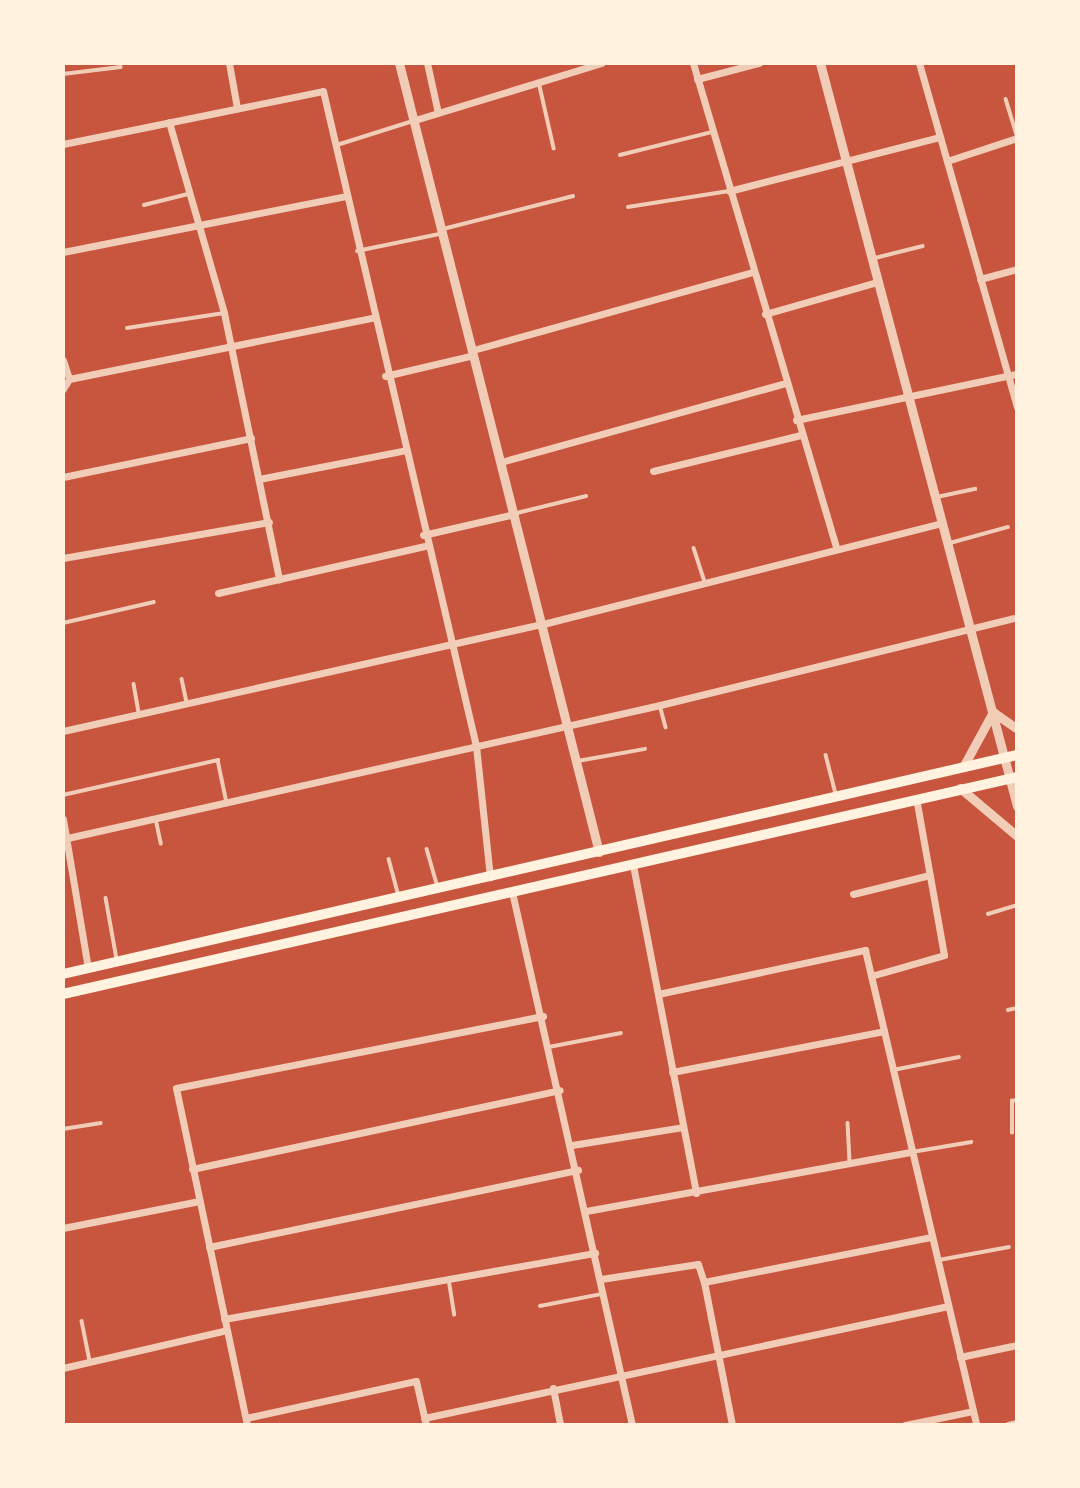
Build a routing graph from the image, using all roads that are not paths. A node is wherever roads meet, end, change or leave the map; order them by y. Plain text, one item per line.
1 (229, 63) edge
2 (399, 63) edge
3 (427, 63) edge
4 (602, 63) edge
5 (693, 63) edge
6 (759, 63) edge
7 (820, 63) edge
8 (919, 63) edge
9 (121, 67) dead end
10 (63, 74) edge
11 (697, 79) junction
12 (539, 80) junction
13 (1006, 99) dead end
14 (237, 108) junction
15 (438, 113) junction
16 (415, 121) junction
17 (169, 122) junction
18 (712, 132) junction
19 (940, 137) junction
20 (1017, 137) edge
21 (63, 144) edge
22 (334, 146) junction
23 (554, 148) dead end
24 (620, 155) dead end
25 (947, 161) junction
26 (846, 163) junction
27 (729, 191) junction
28 (191, 193) junction
29 (345, 196) junction
30 (573, 196) dead end
31 (144, 205) dead end
32 (628, 207) dead end
33 (200, 224) junction
34 (442, 232) junction
35 (923, 246) dead end
36 (357, 251) junction
37 (63, 252) edge
38 (871, 258) junction
39 (1017, 269) edge
40 (752, 272) junction
41 (980, 279) junction
42 (877, 282) junction
43 (224, 313) junction
44 (765, 314) junction
45 (372, 318) junction
46 (127, 328) dead end
47 (232, 346) junction
48 (474, 352) junction
49 (63, 360) edge
50 (1017, 374) edge
51 (385, 376) junction
52 (1008, 377) junction
53 (69, 379) junction
54 (785, 383) junction
55 (63, 390) edge
56 (907, 394) junction
57 (1017, 407) edge
58 (796, 420) junction
59 (801, 435) junction
60 (250, 438) junction
61 (402, 451) junction
62 (501, 461) junction
63 (653, 471) dead end
64 (63, 477) edge
65 (259, 479) junction
66 (975, 489) dead end
67 (586, 496) dead end
68 (935, 497) junction
69 (515, 514) junction
70 (269, 522) junction
71 (942, 523) junction
72 (1008, 527) dead end
73 (423, 535) junction
74 (948, 544) junction
75 (425, 546) junction
76 (836, 547) junction
77 (694, 548) dead end
78 (63, 558) edge
79 (279, 579) junction
80 (705, 582) junction
81 (218, 593) dead end
82 (155, 603) dead end
83 (1017, 617) edge
84 (63, 623) edge
85 (542, 624) junction
86 (971, 629) junction
87 (450, 645) junction
88 (183, 678) dead end
89 (135, 684) dead end
90 (187, 704) junction
91 (660, 705) junction
92 (993, 712) junction
93 (139, 713) junction
94 (569, 724) junction
95 (666, 727) dead end
96 (1017, 729) edge
97 (63, 731) edge
98 (476, 746) junction
99 (645, 749) dead end
100 (825, 755) dead end
101 (1011, 757) edge
102 (579, 761) junction
103 (963, 767) junction
104 (920, 776) junction
105 (1013, 777) edge
106 (960, 788) junction
107 (836, 793) junction
108 (63, 796) edge
109 (920, 797) junction
110 (228, 805) junction
111 (1017, 806) edge
112 (63, 819) edge
113 (156, 819) junction
114 (1017, 836) edge
115 (65, 839) edge
116 (161, 843) dead end
117 (427, 849) dead end
118 (599, 852) junction
119 (389, 859) dead end
120 (633, 865) junction
121 (604, 872) junction
122 (930, 875) junction
123 (490, 877) junction
124 (438, 889) junction
125 (512, 892) junction
126 (853, 894) dead end
127 (106, 898) dead end
128 (400, 898) junction
129 (1017, 905) edge
130 (988, 914) dead end
131 (117, 961) junction
132 (89, 968) junction
133 (63, 974) edge
134 (871, 976) junction
135 (63, 994) edge
136 (657, 994) junction
137 (1017, 1008) edge
138 (1008, 1010) dead end
139 (543, 1016) junction
140 (884, 1031) junction
141 (621, 1033) dead end
142 (550, 1047) junction
143 (960, 1057) dead end
144 (893, 1070) junction
145 (673, 1072) junction
146 (559, 1090) junction
147 (1017, 1100) edge
148 (101, 1123) dead end
149 (848, 1123) dead end
150 (683, 1127) junction
151 (63, 1129) edge
152 (1012, 1133) dead end
153 (971, 1142) dead end
154 (572, 1145) junction
155 (912, 1152) junction
156 (850, 1164) junction
157 (192, 1169) junction
158 (578, 1170) junction
159 (696, 1193) junction
160 (199, 1201) junction
161 (586, 1211) junction
162 (63, 1228) edge
163 (932, 1237) junction
164 (209, 1247) junction
165 (1009, 1247) dead end
166 (595, 1253) junction
167 (938, 1261) junction
168 (449, 1279) junction
169 (601, 1279) junction
170 (704, 1282) junction
171 (604, 1294) junction
172 (540, 1306) dead end
173 (948, 1306) junction
174 (454, 1315) dead end
175 (224, 1319) junction
176 (82, 1321) dead end
177 (227, 1330) junction
178 (1017, 1345) edge
179 (722, 1353) junction
180 (960, 1357) junction
181 (90, 1362) junction
182 (63, 1368) edge
183 (621, 1372) junction
184 (553, 1388) junction
185 (973, 1411) junction
186 (246, 1421) edge
187 (425, 1422) edge
188 (1017, 1423) edge
189 (560, 1425) edge
190 (632, 1425) edge
191 (732, 1425) edge
192 (905, 1425) edge
193 (976, 1425) edge
194 (1008, 1425) edge

1 - 14 street
2 - 16 street
3 - 15 street
4 - 12 street
5 - 11 street
6 - 11 street
7 - 26 street
8 - 19 street
9 - 10 lane
11 - 18 street
12 - 15 street
12 - 23 lane
13 - 20 lane
14 - 17 street
14 - 22 street
15 - 16 street
16 - 22 lane
16 - 34 street
17 - 21 street
17 - 28 street
18 - 24 lane
18 - 27 street
19 - 25 street
19 - 26 street
20 - 25 street
22 - 29 street
25 - 41 street
26 - 27 street
26 - 38 street
27 - 32 lane
27 - 40 street
28 - 31 lane
28 - 33 street
29 - 33 street
29 - 36 street
30 - 34 lane
33 - 37 street
33 - 43 street
34 - 36 lane
34 - 48 street
35 - 38 lane
36 - 45 street
38 - 42 street
39 - 41 street
40 - 44 street
40 - 48 street
41 - 52 street
42 - 44 street
42 - 56 street
43 - 46 lane
43 - 47 street
44 - 54 street
45 - 47 street
45 - 51 street
47 - 53 street
47 - 60 street
48 - 51 street
48 - 62 street
49 - 53 street
50 - 52 street
51 - 61 street
52 - 56 street
52 - 57 street
53 - 55 street
54 - 58 street
54 - 62 street
56 - 58 street
56 - 68 street
58 - 59 street
59 - 63 street
59 - 76 street
60 - 64 street
60 - 65 street
61 - 65 street
61 - 73 street
62 - 69 street
65 - 70 street
66 - 68 lane
67 - 69 lane
68 - 71 street
69 - 73 street
69 - 85 street
70 - 78 street
70 - 79 street
71 - 74 street
71 - 76 street
72 - 74 lane
73 - 75 street
74 - 86 street
75 - 79 street
75 - 87 street
76 - 80 street
77 - 80 lane
79 - 81 street
80 - 85 street
82 - 84 lane
83 - 86 street
85 - 87 street
85 - 94 street
86 - 91 street
86 - 92 street
87 - 90 street
87 - 98 street
88 - 90 lane
89 - 93 lane
90 - 93 street
91 - 94 street
91 - 95 lane
92 - 96 street
92 - 101 street
92 - 103 street
93 - 97 street
94 - 98 street
94 - 102 street
98 - 110 street
98 - 123 street
99 - 102 lane
100 - 107 lane
101 - 103 main road
101 - 105 street
102 - 118 street
103 - 104 main road
104 - 107 main road
104 - 109 main road
105 - 106 main road
105 - 111 street
106 - 109 main road
106 - 114 street
107 - 118 main road
108 - 110 lane
109 - 120 main road
109 - 122 street
110 - 113 street
112 - 115 street
113 - 115 street
113 - 116 lane
115 - 132 street
117 - 124 lane
118 - 121 main road
118 - 123 main road
119 - 128 lane
120 - 121 main road
120 - 136 street
121 - 125 main road
122 - 126 street
122 - 134 street
123 - 124 main road
124 - 128 main road
125 - 135 main road
125 - 139 street
127 - 131 lane
128 - 131 main road
129 - 130 lane
131 - 132 main road
132 - 133 main road
134 - 136 street
134 - 140 street
136 - 145 street
137 - 138 lane
139 - 142 street
139 - 157 street
140 - 144 street
140 - 145 street
141 - 142 lane
142 - 146 street
143 - 144 lane
144 - 155 street
145 - 150 street
146 - 154 street
146 - 157 street
147 - 152 lane
148 - 151 lane
149 - 156 lane
150 - 154 street
150 - 159 street
153 - 155 lane
154 - 158 street
155 - 156 street
155 - 163 street
156 - 159 street
157 - 160 street
158 - 161 street
158 - 164 street
159 - 161 street
160 - 162 street
160 - 164 street
161 - 166 street
163 - 167 street
163 - 170 street
164 - 175 street
165 - 167 lane
166 - 168 street
166 - 169 street
167 - 173 street
168 - 174 lane
168 - 175 street
169 - 170 street
169 - 171 street
170 - 179 street
171 - 172 lane
171 - 183 street
173 - 179 street
173 - 180 street
175 - 177 street
176 - 181 lane
177 - 181 street
177 - 186 street
178 - 180 street
179 - 183 street
179 - 191 street
180 - 185 street
181 - 182 street
183 - 184 street
183 - 190 street
184 - 187 street
184 - 189 street
185 - 192 street
185 - 193 street
186 - 187 street
188 - 194 street

